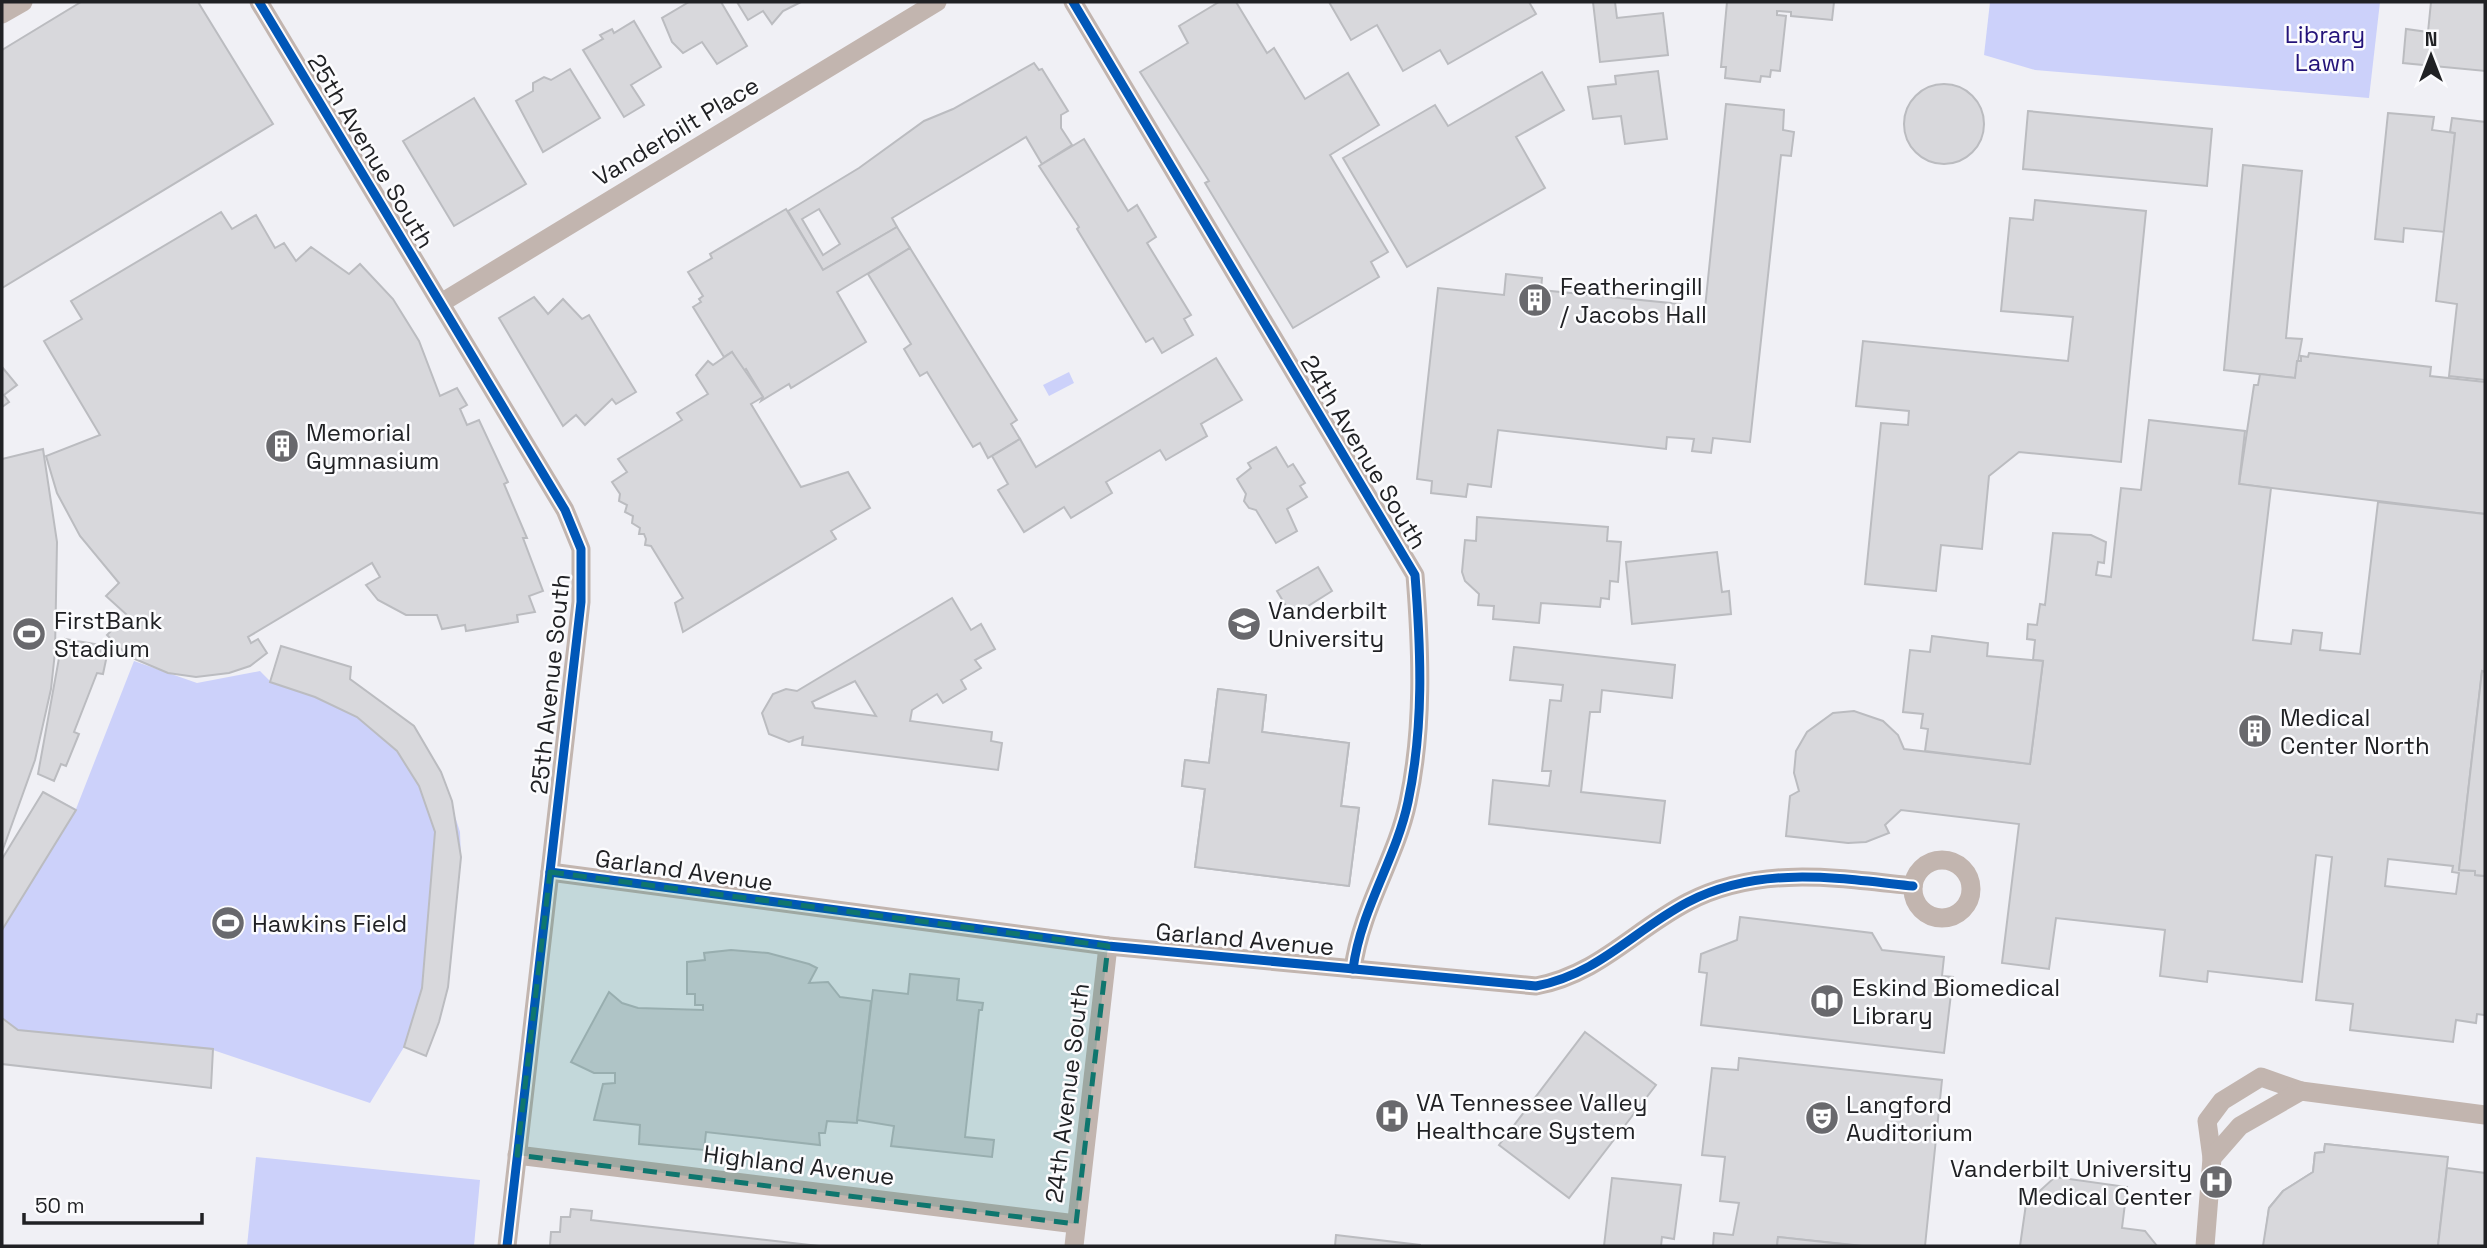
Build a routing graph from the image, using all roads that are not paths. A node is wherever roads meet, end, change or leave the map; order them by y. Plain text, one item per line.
1 (23, 2) edge
2 (259, 2) edge
3 (937, 2) edge
4 (1073, 2) edge
5 (2, 14) edge
6 (441, 303) junction
7 (550, 872) junction
8 (1913, 886) dead end
9 (1108, 946) junction
10 (1353, 969) junction
11 (2301, 1091) junction
12 (2485, 1115) edge
13 (517, 1155) junction
14 (2212, 1158) junction
15 (1076, 1224) junction
16 (507, 1246) edge
17 (1074, 1246) edge
18 (2206, 1246) edge

1 - 5 street
2 - 6 street, 25th Avenue South
3 - 6 street, Vanderbilt Place
4 - 10 street, 24th Avenue South
6 - 7 street, 25th Avenue South
7 - 9 street, Garland Avenue
7 - 13 street, 25th Avenue South
8 - 10 street, Garland Avenue
9 - 10 street, Garland Avenue
9 - 15 street, 24th Avenue South
11 - 12 street
11 - 14 street
11 - 14 street
13 - 15 street, Highland Avenue
13 - 16 street, 25th Avenue South
14 - 18 street
15 - 17 street, 24th Avenue South

